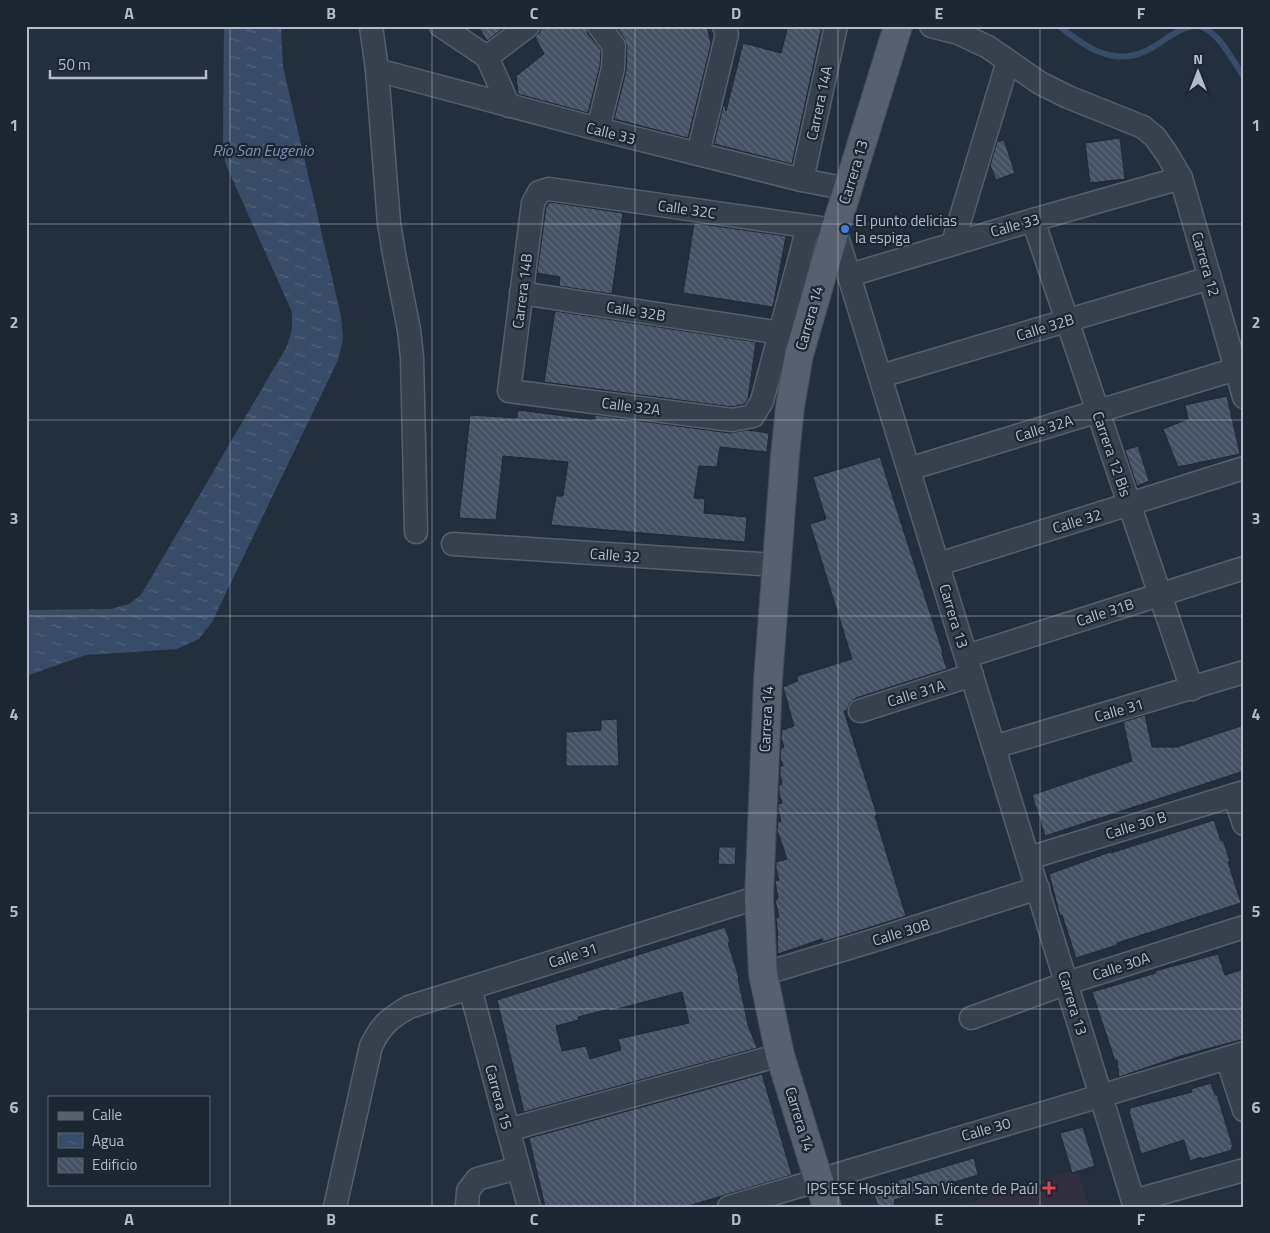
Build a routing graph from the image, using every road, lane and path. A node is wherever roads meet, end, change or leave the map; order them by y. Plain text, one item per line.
1 (371, 26) edge
2 (441, 26) edge
3 (528, 26) edge
4 (599, 26) edge
5 (836, 26) edge
6 (898, 26) edge
7 (931, 26) edge
8 (725, 30) edge
9 (487, 57) junction
10 (1008, 62) junction
11 (377, 70) junction
12 (510, 106) junction
13 (598, 130) junction
14 (698, 154) junction
15 (1181, 178) junction
16 (802, 180) junction
17 (848, 190) junction
18 (538, 192) joint
19 (1033, 220) junction
20 (808, 227) junction
21 (835, 230) junction
22 (953, 243) junction
23 (850, 275) junction
24 (1210, 278) junction
25 (521, 293) junction
26 (1067, 320) junction
27 (781, 333) junction
28 (1236, 369) junction
29 (881, 376) junction
30 (509, 391) joint
31 (1244, 397) edge
32 (1098, 412) junction
33 (1244, 468) edge
34 (910, 469) junction
35 (1129, 504) junction
36 (416, 532) dead end
37 (453, 544) dead end
38 (939, 564) junction
39 (777, 566) junction
40 (1244, 568) edge
41 (1160, 594) junction
42 (970, 665) junction
43 (1244, 672) edge
44 (1192, 689) junction
45 (860, 711) dead end
46 (994, 747) junction
47 (1239, 793) edge
48 (1244, 824) edge
49 (1028, 858) junction
50 (1038, 888) junction
51 (759, 897) junction
52 (1244, 927) edge
53 (764, 974) junction
54 (1067, 983) junction
55 (470, 988) junction
56 (971, 1018) dead end
57 (780, 1055) junction
58 (1236, 1055) edge
59 (1101, 1095) junction
60 (1244, 1110) edge
61 (508, 1130) junction
62 (518, 1168) junction
63 (1244, 1170) edge
64 (818, 1180) junction
65 (1134, 1204) edge
66 (334, 1207) edge
67 (467, 1207) edge
68 (529, 1207) edge
69 (729, 1207) edge
70 (828, 1207) edge

1 - 11 street
2 - 9 street
3 - 9 street
4 - 13 street
5 - 16 street, Carrera 14A
6 - 17 main road, Carrera 13
7 - 10 street
8 - 14 street
9 - 12 street
10 - 15 street, Carrera 12
10 - 22 street
11 - 12 street, Calle 33
11 - 36 street
12 - 13 street, Calle 33
13 - 14 street, Calle 33
14 - 16 street, Calle 33
15 - 19 street, Calle 33
15 - 24 street, Carrera 12
16 - 17 street, Calle 33
17 - 21 main road, Carrera 13
18 - 20 street, Calle 32C
18 - 25 street, Carrera 14B
19 - 22 street, Calle 33
19 - 26 street, Carrera 12 Bis
20 - 21 street, Calle 32C
20 - 27 street
21 - 23 street, Carrera 13
21 - 39 main road, Carrera 14
22 - 23 street, Calle 33
23 - 29 street, Carrera 13
24 - 26 street, Calle 32B
24 - 28 street, Carrera 12
25 - 27 street, Calle 32B
25 - 30 street, Carrera 14B
26 - 29 street, Calle 32B
26 - 32 street, Carrera 12 Bis
27 - 30 street, Calle 32A
28 - 31 street, Carrera 12
28 - 32 street, Calle 32A
29 - 34 street, Carrera 13
32 - 34 street, Calle 32A
32 - 35 street, Carrera 12 Bis
33 - 35 street, Calle 32
34 - 38 street, Carrera 13
35 - 38 street, Calle 32
35 - 41 street, Carrera 12 Bis
37 - 39 street, Calle 32
38 - 42 street, Carrera 13
39 - 51 main road, Carrera 14
40 - 41 street, Calle 31B
41 - 42 street, Calle 31B
41 - 44 street, Carrera 12 Bis
42 - 45 street, Calle 31A
42 - 46 street, Carrera 13
43 - 44 street, Calle 31
44 - 46 street, Calle 31
46 - 49 street, Carrera 13
47 - 48 street
47 - 49 street, Calle 30 B
49 - 50 street, Carrera 13
50 - 53 street, Calle 30B
50 - 54 street, Carrera 13
51 - 53 main road, Carrera 14
51 - 55 street, Calle 31
52 - 54 street, Calle 30A
53 - 57 main road, Carrera 14
54 - 56 street, Calle 30A
54 - 59 street, Carrera 13
55 - 61 street, Carrera 15
55 - 66 street, Calle 31
57 - 61 street
57 - 64 main road, Carrera 14
58 - 59 street, Calle 30
58 - 60 street
59 - 64 street, Calle 30
59 - 65 street, Carrera 13
61 - 62 street, Carrera 15
62 - 67 street
62 - 68 street, Carrera 15
63 - 65 street
64 - 69 street, Calle 30
64 - 70 main road, Carrera 14

